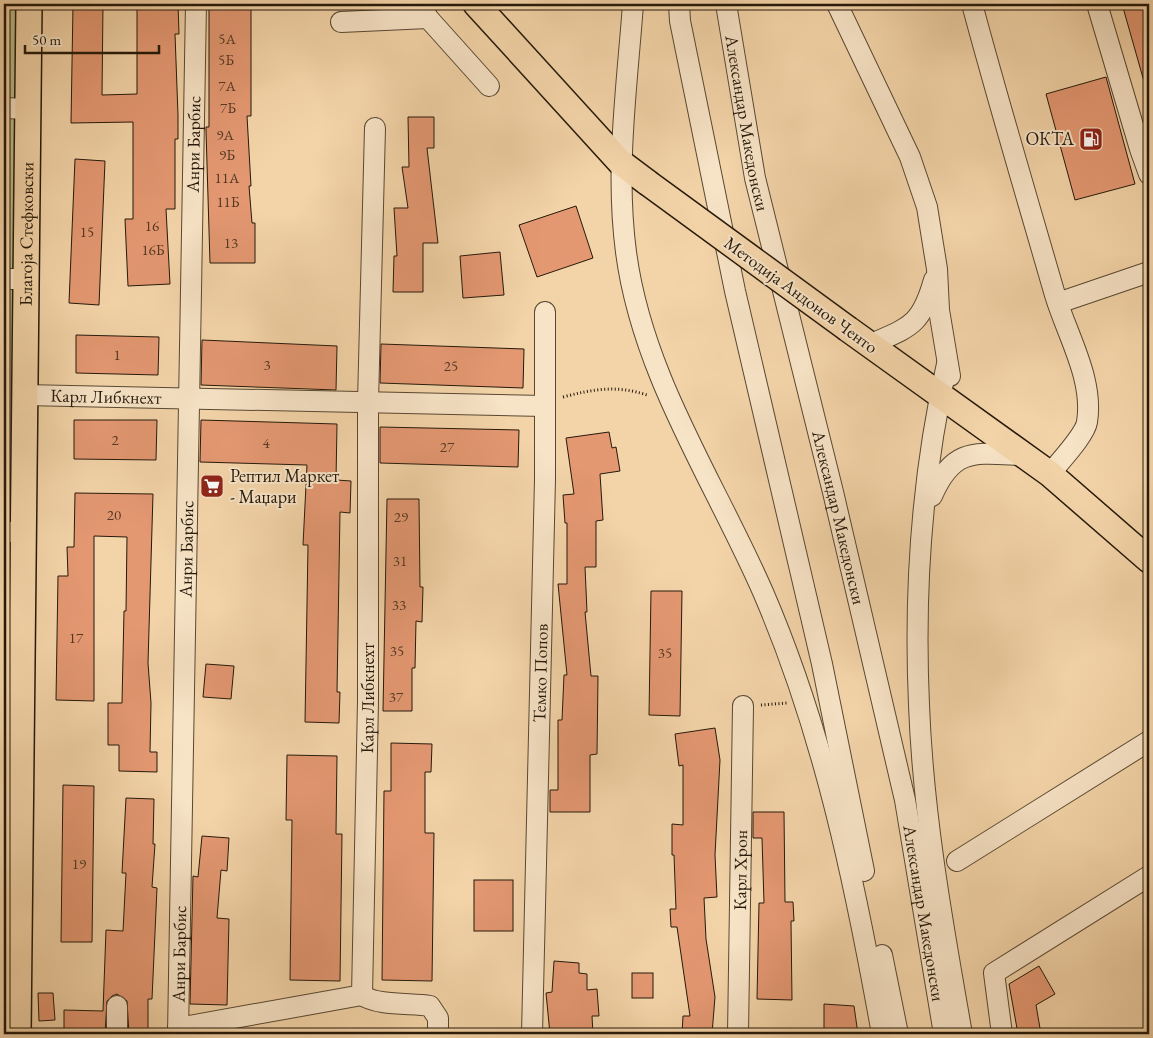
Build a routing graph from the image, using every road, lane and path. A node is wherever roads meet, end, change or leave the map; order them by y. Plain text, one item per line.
1 (29, 4) edge
2 (196, 4) edge
3 (476, 4) edge
4 (633, 4) edge
5 (679, 4) edge
6 (726, 4) edge
7 (837, 4) edge
8 (972, 4) edge
9 (1097, 4) edge
10 (425, 11) edge
11 (341, 22) dead end
12 (489, 86) dead end
13 (16, 108) edge
14 (375, 128) dead end
15 (620, 162) junction
16 (1149, 174) edge
17 (937, 269) junction
18 (1149, 272) edge
19 (15, 279) edge
20 (1058, 304) junction
21 (545, 312) dead end
22 (869, 345) junction
23 (947, 364) junction
24 (24, 395) junction
25 (649, 396) dead end
26 (940, 396) junction
27 (190, 399) junction
28 (368, 402) junction
29 (545, 406) junction
30 (974, 420) junction
31 (1022, 455) junction
32 (1050, 474) junction
33 (924, 514) junction
34 (13, 532) edge
35 (1149, 560) edge
36 (788, 694) dead end
37 (742, 706) joint
38 (12, 739) edge
39 (1149, 741) edge
40 (957, 861) dead end
41 (1149, 876) edge
42 (362, 995) junction
43 (117, 1006) dead end
44 (178, 1031) edge
45 (18, 1034) edge
46 (117, 1034) edge
47 (438, 1034) edge
48 (532, 1034) edge
49 (738, 1034) edge
50 (882, 1034) edge
51 (898, 1034) edge
52 (944, 1034) edge
53 (962, 1034) edge
54 (1002, 1034) edge

1 - 13 main road, Благоја Стефковски
2 - 27 street, Анри Барбис
3 - 15 main road, Методија Андонов Ченто
4 - 15 street
5 - 51 street
6 - 52 street, Александар Македонски
7 - 17 street
8 - 20 street
9 - 16 street
10 - 11 street
10 - 12 street
13 - 19 main road, Благоја Стефковски
14 - 28 street, Карл Либкнехт
15 - 22 main road, Методија Андонов Ченто, bridge
15 - 50 street
17 - 22 street
17 - 23 street
18 - 20 street
19 - 24 main road, Благоја Стефковски
20 - 32 street
21 - 29 street, Темко Попов
22 - 26 main road, Методија Андонов Ченто
23 - 26 street
23 - 30 street
24 - 27 street, Карл Либкнехт
24 - 34 main road, Благоја Стефковски
25 - 29 path
26 - 30 main road, Методија Андонов Ченто
26 - 33 street
27 - 28 street, Карл Либкнехт
27 - 44 street, Анри Барбис
28 - 29 street, Карл Либкнехт
28 - 42 street, Карл Либкнехт
29 - 48 street, Темко Попов
30 - 31 main road, Методија Андонов Ченто
31 - 32 main road, Методија Андонов Ченто
31 - 33 street
32 - 35 main road, Методија Андонов Ченто
33 - 53 street
34 - 38 main road, Благоја Стефковски
36 - 37 path
37 - 49 street, Карл Хрон
38 - 45 main road, Благоја Стефковски
39 - 40 street
41 - 54 street
42 - 44 street
42 - 47 street
43 - 46 street

